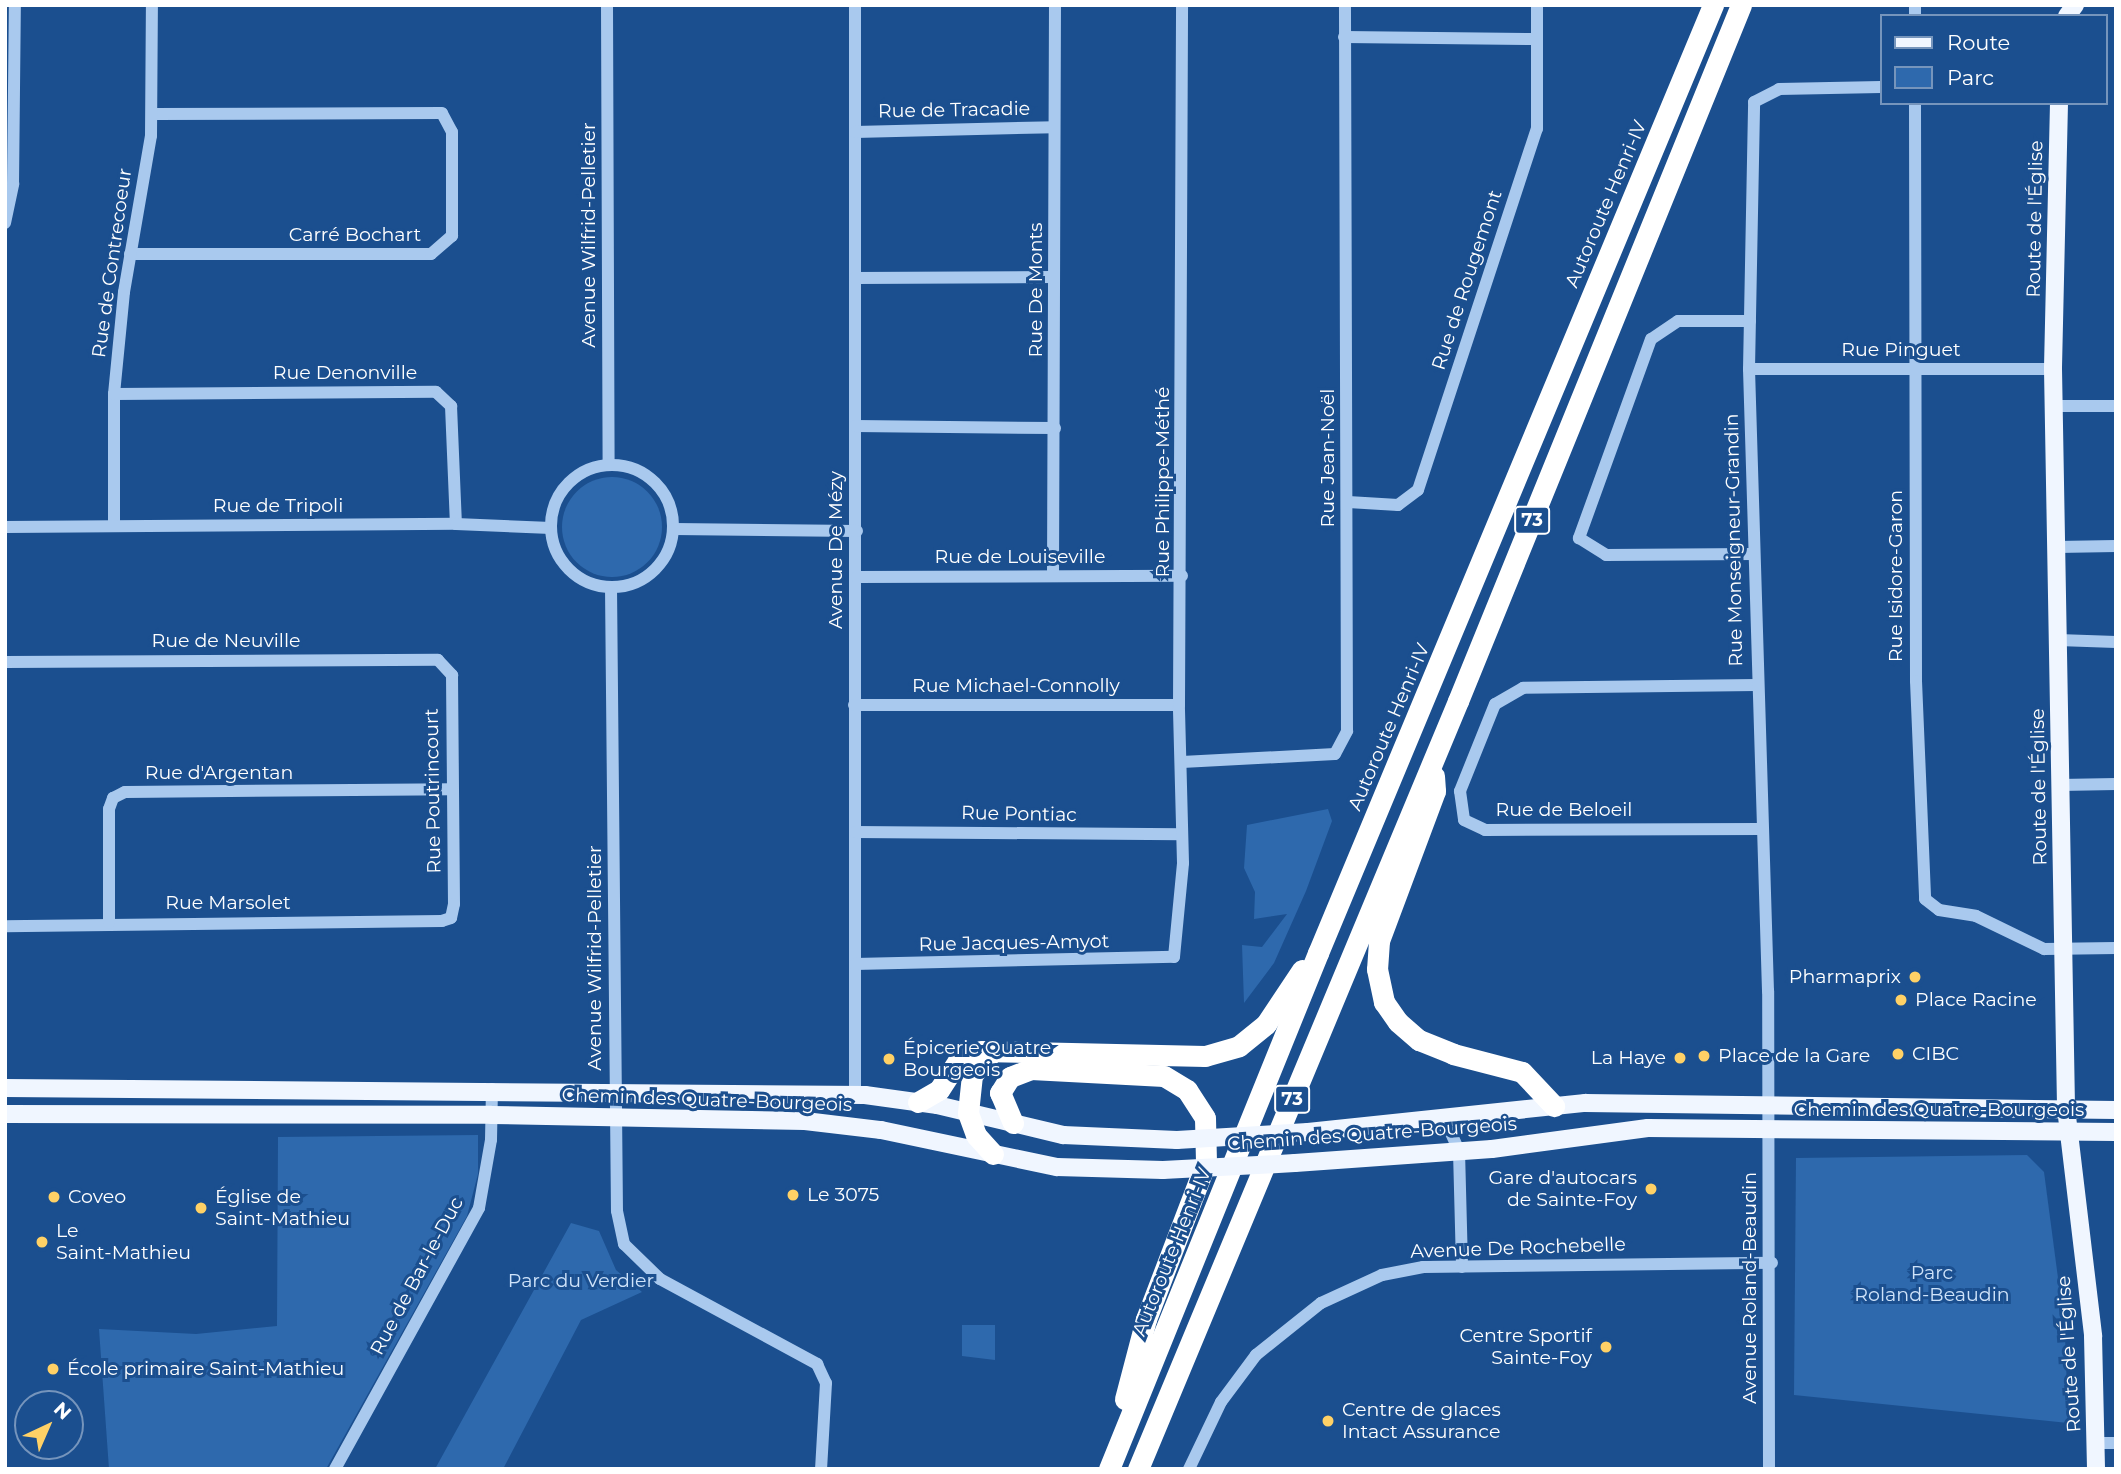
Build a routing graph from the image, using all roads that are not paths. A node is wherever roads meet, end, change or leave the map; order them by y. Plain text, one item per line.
1 (15, 5) edge
2 (152, 5) edge
3 (607, 5) edge
4 (855, 5) edge
5 (1055, 5) edge
6 (1182, 5) edge
7 (1345, 5) edge
8 (1537, 5) edge
9 (1713, 5) edge
10 (1741, 5) edge
11 (1344, 37) junction
12 (1536, 39) junction
13 (1880, 87) edge
14 (1914, 105) edge
15 (2059, 105) edge
16 (153, 114) junction
17 (1054, 127) junction
18 (855, 132) junction
19 (5, 223) edge
20 (130, 254) junction
21 (1052, 277) junction
22 (855, 278) junction
23 (1750, 321) junction
24 (1749, 369) junction
25 (2053, 369) junction
26 (1914, 370) junction
27 (114, 394) junction
28 (2054, 406) junction
29 (2116, 406) edge
30 (855, 426) junction
31 (1055, 428) junction
32 (609, 464) junction
33 (1348, 502) junction
34 (456, 524) junction
35 (114, 526) junction
36 (5, 527) edge
37 (551, 528) junction
38 (674, 529) junction
39 (857, 531) junction
40 (2116, 546) edge
41 (2056, 547) junction
42 (1753, 554) junction
43 (1054, 576) junction
44 (1182, 576) junction
45 (857, 577) junction
46 (611, 587) junction
47 (2058, 640) junction
48 (2116, 642) edge
49 (5, 662) edge
50 (445, 664) joint
51 (1756, 685) junction
52 (854, 705) junction
53 (1179, 705) junction
54 (1433, 760) junction
55 (1182, 762) junction
56 (2116, 784) edge
57 (2060, 785) junction
58 (452, 789) junction
59 (1761, 829) junction
60 (856, 832) junction
61 (1182, 834) junction
62 (451, 918) joint
63 (109, 923) junction
64 (5, 926) edge
65 (2116, 948) edge
66 (2062, 949) junction
67 (1318, 953) junction
68 (1174, 957) joint
69 (855, 964) junction
70 (994, 1051) junction
71 (5, 1088) edge
72 (492, 1090) junction
73 (616, 1093) junction
74 (855, 1096) junction
75 (918, 1102) junction
76 (1554, 1105) junction
77 (1768, 1107) junction
78 (2066, 1108) junction
79 (2116, 1110) edge
80 (968, 1112) junction
81 (5, 1114) edge
82 (491, 1115) junction
83 (616, 1116) junction
84 (1435, 1119) junction
85 (1013, 1124) junction
86 (1769, 1129) junction
87 (2068, 1132) junction
88 (2116, 1132) edge
89 (1459, 1152) junction
90 (993, 1154) junction
91 (1772, 1264) junction
92 (1462, 1267) junction
93 (2096, 1443) junction
94 (2116, 1443) edge
95 (337, 1465) edge
96 (352, 1469) edge
97 (821, 1469) edge
98 (1108, 1469) edge
99 (1138, 1469) edge
100 (1189, 1469) edge
101 (1769, 1469) edge
102 (2096, 1469) edge

1 - 19 street
2 - 16 street, Rue de Contrecoeur
3 - 32 street, Avenue Wilfrid-Pelletier
4 - 18 street, Avenue De Mézy
5 - 17 street, Rue De Monts
6 - 44 street, Rue Philippe-Méthé
7 - 11 street, Rue Jean-Noël
8 - 12 street, Rue de Rougemont
9 - 67 highway, Autoroute Henri-IV / 73
10 - 54 highway, 73
11 - 12 street
11 - 33 street, Rue Jean-Noël
12 - 33 street, Rue de Rougemont
13 - 23 street, Rue Monseigneur-Grandin
14 - 26 street, Rue Isidore-Garon
15 - 25 main road, Route de l'Église
16 - 20 street, Rue de Contrecoeur
16 - 20 street, Carré Bochart
17 - 18 street, Rue de Tracadie
17 - 21 street, Rue De Monts
18 - 22 street, Avenue De Mézy
20 - 27 street, Rue de Contrecoeur
21 - 22 street
21 - 31 street, Rue De Monts
22 - 30 street, Avenue De Mézy
23 - 24 street, Rue Monseigneur-Grandin
23 - 42 street
24 - 26 street, Rue Pinguet
24 - 42 street, Rue Monseigneur-Grandin
25 - 26 street, Rue Pinguet
25 - 28 main road, Route de l'Église
26 - 66 street, Rue Isidore-Garon
27 - 34 street, Rue Denonville
27 - 35 street, Rue de Contrecoeur
28 - 29 street
28 - 41 main road, Route de l'Église
30 - 31 street
30 - 39 street, Avenue De Mézy
31 - 43 street, Rue De Monts
32 - 37 street
32 - 38 street
33 - 55 street, Rue Jean-Noël
34 - 35 street, Rue de Tripoli
34 - 37 street, Rue de Tripoli
35 - 36 street, Rue de Tripoli
37 - 46 street
38 - 39 street
38 - 46 street
39 - 45 street, Avenue De Mézy
40 - 41 street
41 - 47 main road, Route de l'Église
42 - 51 street, Rue Monseigneur-Grandin
43 - 44 street, Rue de Louiseville
43 - 45 street, Rue de Louiseville
44 - 53 street, Rue Philippe-Méthé
45 - 52 street, Avenue De Mézy
46 - 73 street, Avenue Wilfrid-Pelletier
47 - 48 street
47 - 57 main road, Route de l'Église
49 - 50 street, Rue de Neuville
50 - 58 street, Rue Poutrincourt
51 - 59 street, Rue Monseigneur-Grandin
51 - 59 street, Rue de Beloeil
52 - 53 street, Rue Michael-Connolly
52 - 60 street, Avenue De Mézy
53 - 55 street, Rue Philippe-Méthé
54 - 76 highway
54 - 99 highway, 73
55 - 61 street, Rue Philippe-Méthé
56 - 57 street
57 - 66 main road, Route de l'Église
58 - 62 street, Rue Poutrincourt
58 - 63 street, Rue d'Argentan
59 - 77 street, Rue Monseigneur-Grandin
60 - 61 street, Rue Pontiac
60 - 69 street, Avenue De Mézy
61 - 68 street, Rue Philippe-Méthé
62 - 63 street, Rue Marsolet
63 - 64 street, Rue Marsolet
65 - 66 street
66 - 78 main road, Route de l'Église
67 - 70 highway
67 - 98 highway, Autoroute Henri-IV / 73
68 - 69 street, Rue Jacques-Amyot
69 - 74 street, Avenue De Mézy
70 - 75 highway
70 - 80 highway
71 - 72 main road, Chemin des Quatre-Bourgeois
72 - 73 main road, Chemin des Quatre-Bourgeois
72 - 82 street, Rue de Bar-le-Duc
73 - 74 main road, Chemin des Quatre-Bourgeois
73 - 83 street, Avenue Wilfrid-Pelletier
74 - 75 main road, Chemin des Quatre-Bourgeois
75 - 80 main road, Chemin des Quatre-Bourgeois
76 - 77 main road, Chemin des Quatre-Bourgeois
76 - 84 main road, Chemin des Quatre-Bourgeois
77 - 78 main road, Chemin des Quatre-Bourgeois
77 - 86 street, Avenue Roland-Beaudin
78 - 79 main road, Chemin des Quatre-Bourgeois
78 - 87 main road, Route de l'Église
80 - 85 main road, Chemin des Quatre-Bourgeois
80 - 90 highway
81 - 82 main road, Chemin des Quatre-Bourgeois
82 - 83 main road, Chemin des Quatre-Bourgeois
82 - 95 street, Rue de Bar-le-Duc
83 - 90 main road, Chemin des Quatre-Bourgeois
83 - 97 street, Avenue Wilfrid-Pelletier
84 - 85 main road, Chemin des Quatre-Bourgeois, bridge
84 - 89 street
85 - 98 highway
86 - 87 main road, Chemin des Quatre-Bourgeois
86 - 89 main road, Chemin des Quatre-Bourgeois
86 - 91 street, Avenue Roland-Beaudin
87 - 88 main road, Chemin des Quatre-Bourgeois
87 - 93 main road, Route de l'Église
89 - 90 main road, Chemin des Quatre-Bourgeois, bridge
89 - 92 street
91 - 92 street, Avenue De Rochebelle
91 - 101 street, Avenue Roland-Beaudin
92 - 100 street, Avenue De Rochebelle
93 - 94 street
93 - 102 main road, Route de l'Église
95 - 96 street

